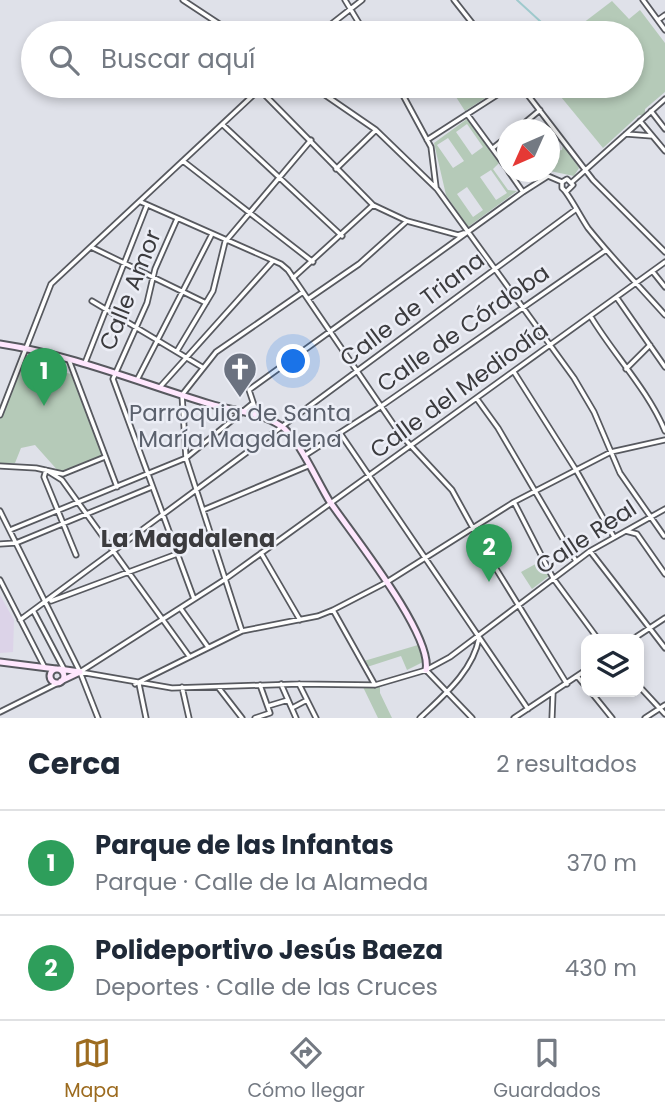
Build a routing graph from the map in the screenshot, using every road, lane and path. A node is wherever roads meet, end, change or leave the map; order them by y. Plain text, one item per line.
1 (183, 0) edge
2 (345, 0) edge
3 (362, 0) edge
4 (454, 0) edge
5 (643, 0) edge
6 (349, 7) junction
7 (665, 15) edge
8 (657, 20) junction
9 (215, 21) edge
10 (333, 21) edge
11 (358, 21) edge
12 (471, 21) edge
13 (665, 30) edge
14 (251, 98) edge
15 (270, 98) edge
16 (329, 98) edge
17 (405, 98) edge
18 (492, 98) edge
19 (530, 98) edge
20 (665, 100) edge
21 (540, 110) junction
22 (651, 111) junction
23 (467, 114) junction
24 (529, 119) edge
25 (640, 121) junction
26 (223, 125) junction
27 (665, 129) edge
28 (376, 130) junction
29 (626, 134) junction
30 (653, 136) junction
31 (427, 139) junction
32 (310, 140) junction
33 (497, 145) edge
34 (493, 148) junction
35 (665, 151) edge
36 (497, 154) edge
37 (183, 161) junction
38 (336, 169) junction
39 (586, 172) junction
40 (279, 177) junction
41 (516, 182) edge
42 (538, 182) edge
43 (562, 182) joint
44 (572, 182) junction
45 (437, 189) junction
46 (567, 191) junction
47 (523, 192) junction
48 (141, 202) junction
49 (147, 205) junction
50 (373, 205) junction
51 (575, 210) junction
52 (248, 213) junction
53 (177, 219) junction
54 (407, 222) junction
55 (466, 233) junction
56 (211, 235) junction
57 (342, 236) junction
58 (457, 238) junction
59 (225, 242) junction
60 (91, 247) junction
61 (606, 250) junction
62 (665, 252) edge
63 (274, 261) junction
64 (313, 262) junction
65 (665, 262) edge
66 (123, 264) junction
67 (494, 271) junction
68 (653, 272) junction
69 (153, 278) junction
70 (293, 278) junction
71 (637, 284) junction
72 (665, 287) edge
73 (182, 292) junction
74 (303, 292) junction
75 (617, 298) junction
76 (308, 299) junction
77 (92, 301) dead end
78 (206, 303) junction
79 (521, 308) junction
80 (105, 310) junction
81 (665, 314) edge
82 (591, 317) junction
83 (136, 327) junction
84 (329, 332) junction
85 (158, 340) junction
86 (0, 344) edge
87 (650, 345) junction
88 (550, 346) junction
89 (26, 348) junction
90 (177, 351) junction
91 (68, 358) junction
92 (188, 358) junction
93 (85, 363) junction
94 (202, 367) junction
95 (665, 367) edge
96 (626, 369) junction
97 (356, 372) junction
98 (514, 372) junction
99 (115, 373) junction
100 (137, 380) junction
101 (160, 387) junction
102 (183, 395) junction
103 (477, 399) junction
104 (253, 402) junction
105 (380, 407) junction
106 (243, 412) junction
107 (0, 415) edge
108 (257, 416) junction
109 (283, 427) junction
110 (665, 431) edge
111 (340, 433) junction
112 (664, 441) edge
113 (412, 444) junction
114 (665, 449) edge
115 (611, 452) junction
116 (303, 456) junction
117 (105, 457) junction
118 (186, 457) junction
119 (0, 466) edge
120 (308, 466) junction
121 (46, 470) junction
122 (576, 470) junction
123 (147, 474) junction
124 (369, 476) junction
125 (117, 487) junction
126 (152, 487) junction
127 (196, 492) junction
128 (533, 492) junction
129 (79, 502) junction
130 (514, 502) junction
131 (332, 504) junction
132 (665, 509) edge
133 (0, 511) edge
134 (57, 511) junction
135 (202, 511) junction
136 (86, 514) junction
137 (164, 516) junction
138 (651, 516) junction
139 (641, 522) junction
140 (61, 524) junction
141 (472, 526) junction
142 (10, 530) junction
143 (626, 531) junction
144 (637, 534) junction
145 (664, 536) edge
146 (614, 537) junction
147 (16, 543) junction
148 (0, 544) edge
149 (590, 551) junction
150 (114, 553) junction
151 (261, 553) junction
152 (177, 554) junction
153 (76, 555) dead end
154 (424, 558) junction
155 (576, 561) junction
156 (128, 573) junction
157 (665, 574) edge
158 (554, 578) junction
159 (0, 580) edge
160 (224, 580) junction
161 (387, 582) junction
162 (194, 599) junction
163 (46, 603) junction
164 (518, 604) junction
165 (180, 608) junction
166 (333, 610) junction
167 (34, 612) junction
168 (665, 618) edge
169 (20, 620) junction
170 (300, 620) junction
171 (162, 621) junction
172 (648, 629) junction
173 (242, 631) junction
174 (594, 634) edge
175 (641, 634) edge
176 (479, 638) junction
177 (208, 647) junction
178 (665, 648) edge
179 (189, 656) junction
180 (0, 662) edge
181 (41, 665) junction
182 (59, 669) junction
183 (426, 670) junction
184 (80, 672) junction
185 (581, 673) edge
186 (577, 676) junction
187 (51, 679) junction
188 (581, 681) edge
189 (60, 682) junction
190 (137, 684) junction
191 (281, 684) junction
192 (299, 684) junction
193 (567, 684) junction
194 (260, 685) junction
195 (375, 685) junction
196 (182, 687) junction
197 (218, 687) junction
198 (44, 691) junction
199 (644, 691) edge
200 (447, 693) junction
201 (553, 693) junction
202 (595, 697) edge
203 (288, 700) junction
204 (307, 700) junction
205 (665, 705) edge
206 (268, 706) junction
207 (292, 708) junction
208 (528, 709) junction
209 (660, 709) junction
210 (0, 712) edge
211 (665, 715) edge
212 (313, 717) edge
213 (98, 718) edge
214 (146, 718) edge
215 (189, 718) edge
216 (242, 718) edge
217 (255, 718) edge
218 (296, 718) edge
219 (420, 718) edge
220 (472, 718) edge
221 (514, 718) edge
222 (552, 718) edge
223 (612, 718) edge
224 (645, 718) edge

1 - 9 street
2 - 6 street
3 - 6 street
4 - 12 street
5 - 8 street
6 - 10 street
6 - 11 street
7 - 8 street
8 - 13 street
14 - 26 street
15 - 32 street
16 - 28 street
17 - 31 street
18 - 23 street
19 - 21 street
20 - 22 street
21 - 24 street
21 - 39 street
22 - 25 street
22 - 27 street
23 - 31 street
23 - 34 street
25 - 29 street
25 - 30 street
26 - 37 street
26 - 40 street
28 - 38 street
28 - 45 street
29 - 30 street
29 - 39 street
30 - 35 street
31 - 45 street
32 - 38 street
32 - 40 street
33 - 34 street
34 - 36 street
37 - 48 street
37 - 52 street
38 - 50 street
39 - 44 street
39 - 62 street
40 - 52 street
40 - 57 street
41 - 47 street
42 - 47 street
43 - 44 street
43 - 46 street
44 - 46 street
45 - 55 street
46 - 51 street
47 - 55 street
48 - 49 street
48 - 60 street
49 - 53 street
49 - 66 street
50 - 54 street
50 - 57 street
51 - 61 street
51 - 67 street, Calle de Triana
52 - 59 street
52 - 64 street
53 - 56 street
53 - 69 street, Calle Amor
54 - 58 street
54 - 76 street
55 - 58 street
55 - 67 street
56 - 59 street
56 - 73 street
57 - 64 street
58 - 84 street
59 - 63 street
59 - 78 street
60 - 66 street
60 - 89 street
61 - 71 street
61 - 79 street, Calle de Córdoba
63 - 70 street
63 - 92 street
64 - 70 street
65 - 68 street, Calle del Mediodía
66 - 69 street
66 - 80 street
67 - 79 street
67 - 97 street, Calle de Triana
68 - 71 street, Calle del Mediodía
68 - 72 street
69 - 73 street
69 - 83 street, Calle Amor
70 - 74 street
71 - 75 street, Calle del Mediodía
71 - 81 street
73 - 78 street
73 - 85 street
74 - 76 street
74 - 94 street
75 - 82 street, Calle del Mediodía
75 - 87 street
76 - 84 street
77 - 80 street
78 - 90 street
79 - 88 street
79 - 105 street, Calle de Córdoba
80 - 83 street
80 - 93 street
82 - 88 street, Calle del Mediodía
82 - 96 street
83 - 85 street
83 - 99 street, Calle Amor
84 - 97 street
84 - 104 street
85 - 90 street
85 - 100 street
86 - 89 street
87 - 95 street
87 - 96 street
88 - 98 street, Calle del Mediodía
88 - 115 street
89 - 91 street
89 - 107 street
90 - 92 street
91 - 93 street
91 - 117 street
92 - 94 street
92 - 101 street
93 - 99 street
94 - 102 street
96 - 110 street
97 - 105 street
97 - 109 street, Calle de Triana
98 - 103 street, Calle del Mediodía
98 - 122 street
99 - 100 street
99 - 123 street
100 - 101 street
101 - 102 street
102 - 106 street
102 - 118 street
103 - 113 street, Calle del Mediodía
103 - 128 street
104 - 106 street
104 - 108 street
105 - 111 street, Calle de Córdoba
105 - 113 street
106 - 108 street
106 - 118 street
108 - 109 street
109 - 116 street
109 - 127 street, Calle de Triana
111 - 116 street, Calle de Córdoba
111 - 124 street
112 - 114 street
112 - 115 street
113 - 124 street, Calle del Mediodía
113 - 141 street
115 - 122 street
115 - 138 street
116 - 120 street
117 - 121 street
117 - 125 street
118 - 123 street
118 - 127 street
119 - 121 street
120 - 131 street
120 - 135 street
121 - 129 street
121 - 134 street
122 - 128 street
122 - 146 street
123 - 125 street
123 - 126 street
124 - 131 street, Calle del Mediodía
124 - 154 street
125 - 129 street
126 - 136 street
126 - 137 street
127 - 135 street
127 - 137 street, Calle de Triana
128 - 130 street
128 - 155 street
129 - 134 street
129 - 136 street
130 - 141 street
130 - 158 street
131 - 151 street, Calle del Mediodía
131 - 161 street
132 - 138 street, Calle Real
133 - 142 street
134 - 140 street
134 - 142 street
135 - 160 street
136 - 140 street
136 - 150 street
137 - 150 street, Calle de Triana
137 - 152 street
138 - 139 street, Calle Real
138 - 145 street
139 - 143 street, Calle Real
139 - 144 street
140 - 147 street
140 - 153 street
141 - 154 street
141 - 164 street
142 - 147 street
143 - 144 street
143 - 146 street, Calle Real
144 - 157 street
146 - 149 street, Calle Real
147 - 148 street
147 - 163 street
149 - 155 street, Calle Real
149 - 172 street
150 - 156 street
150 - 163 street, Calle de Triana
151 - 160 street, Calle del Mediodía
151 - 170 street
152 - 156 street
152 - 162 street
154 - 161 street
154 - 176 street
155 - 158 street, Calle Real
156 - 163 street
156 - 171 street
158 - 164 street, Calle Real
158 - 174 street
159 - 169 street
160 - 162 street, Calle del Mediodía
160 - 173 street
161 - 166 street
161 - 183 street
162 - 165 street, Calle del Mediodía
163 - 167 street, Calle de Triana
163 - 184 street
164 - 176 street, Calle Real
164 - 193 street
165 - 171 street, Calle del Mediodía
165 - 177 street
166 - 170 street
166 - 195 street
167 - 169 street, Calle de Triana
167 - 182 street
168 - 172 street
169 - 181 street
170 - 173 street
171 - 179 street
171 - 184 street, Calle del Mediodía
172 - 175 street
172 - 178 street
173 - 177 street
176 - 183 street, Calle Real
176 - 200 street
176 - 208 street
177 - 179 street
179 - 190 street
180 - 181 street
181 - 182 street
181 - 187 street
182 - 184 street
182 - 187 street
182 - 189 street
183 - 195 street, Calle Real
183 - 200 street
184 - 189 street, Calle del Mediodía
184 - 190 street, Calle Real
184 - 213 street
185 - 186 street
186 - 188 street
186 - 193 street
187 - 189 street
187 - 198 street, Calle del Mediodía
189 - 198 street, Calle del Mediodía
190 - 196 street, Calle Real
190 - 214 street
191 - 192 street, Calle Real
191 - 194 street, Calle Real
191 - 203 street
192 - 195 street, Calle Real
192 - 204 street
193 - 201 street
194 - 197 street, Calle Real
194 - 206 street
196 - 197 street, Calle Real
196 - 215 street
197 - 216 street
198 - 210 street, Calle del Mediodía
199 - 209 street
200 - 219 street
200 - 220 street
201 - 208 street
201 - 222 street
202 - 223 street
203 - 206 street
203 - 207 street
204 - 207 street
204 - 212 street
205 - 209 street
206 - 217 street
207 - 218 street
208 - 221 street
209 - 211 street
209 - 224 street

